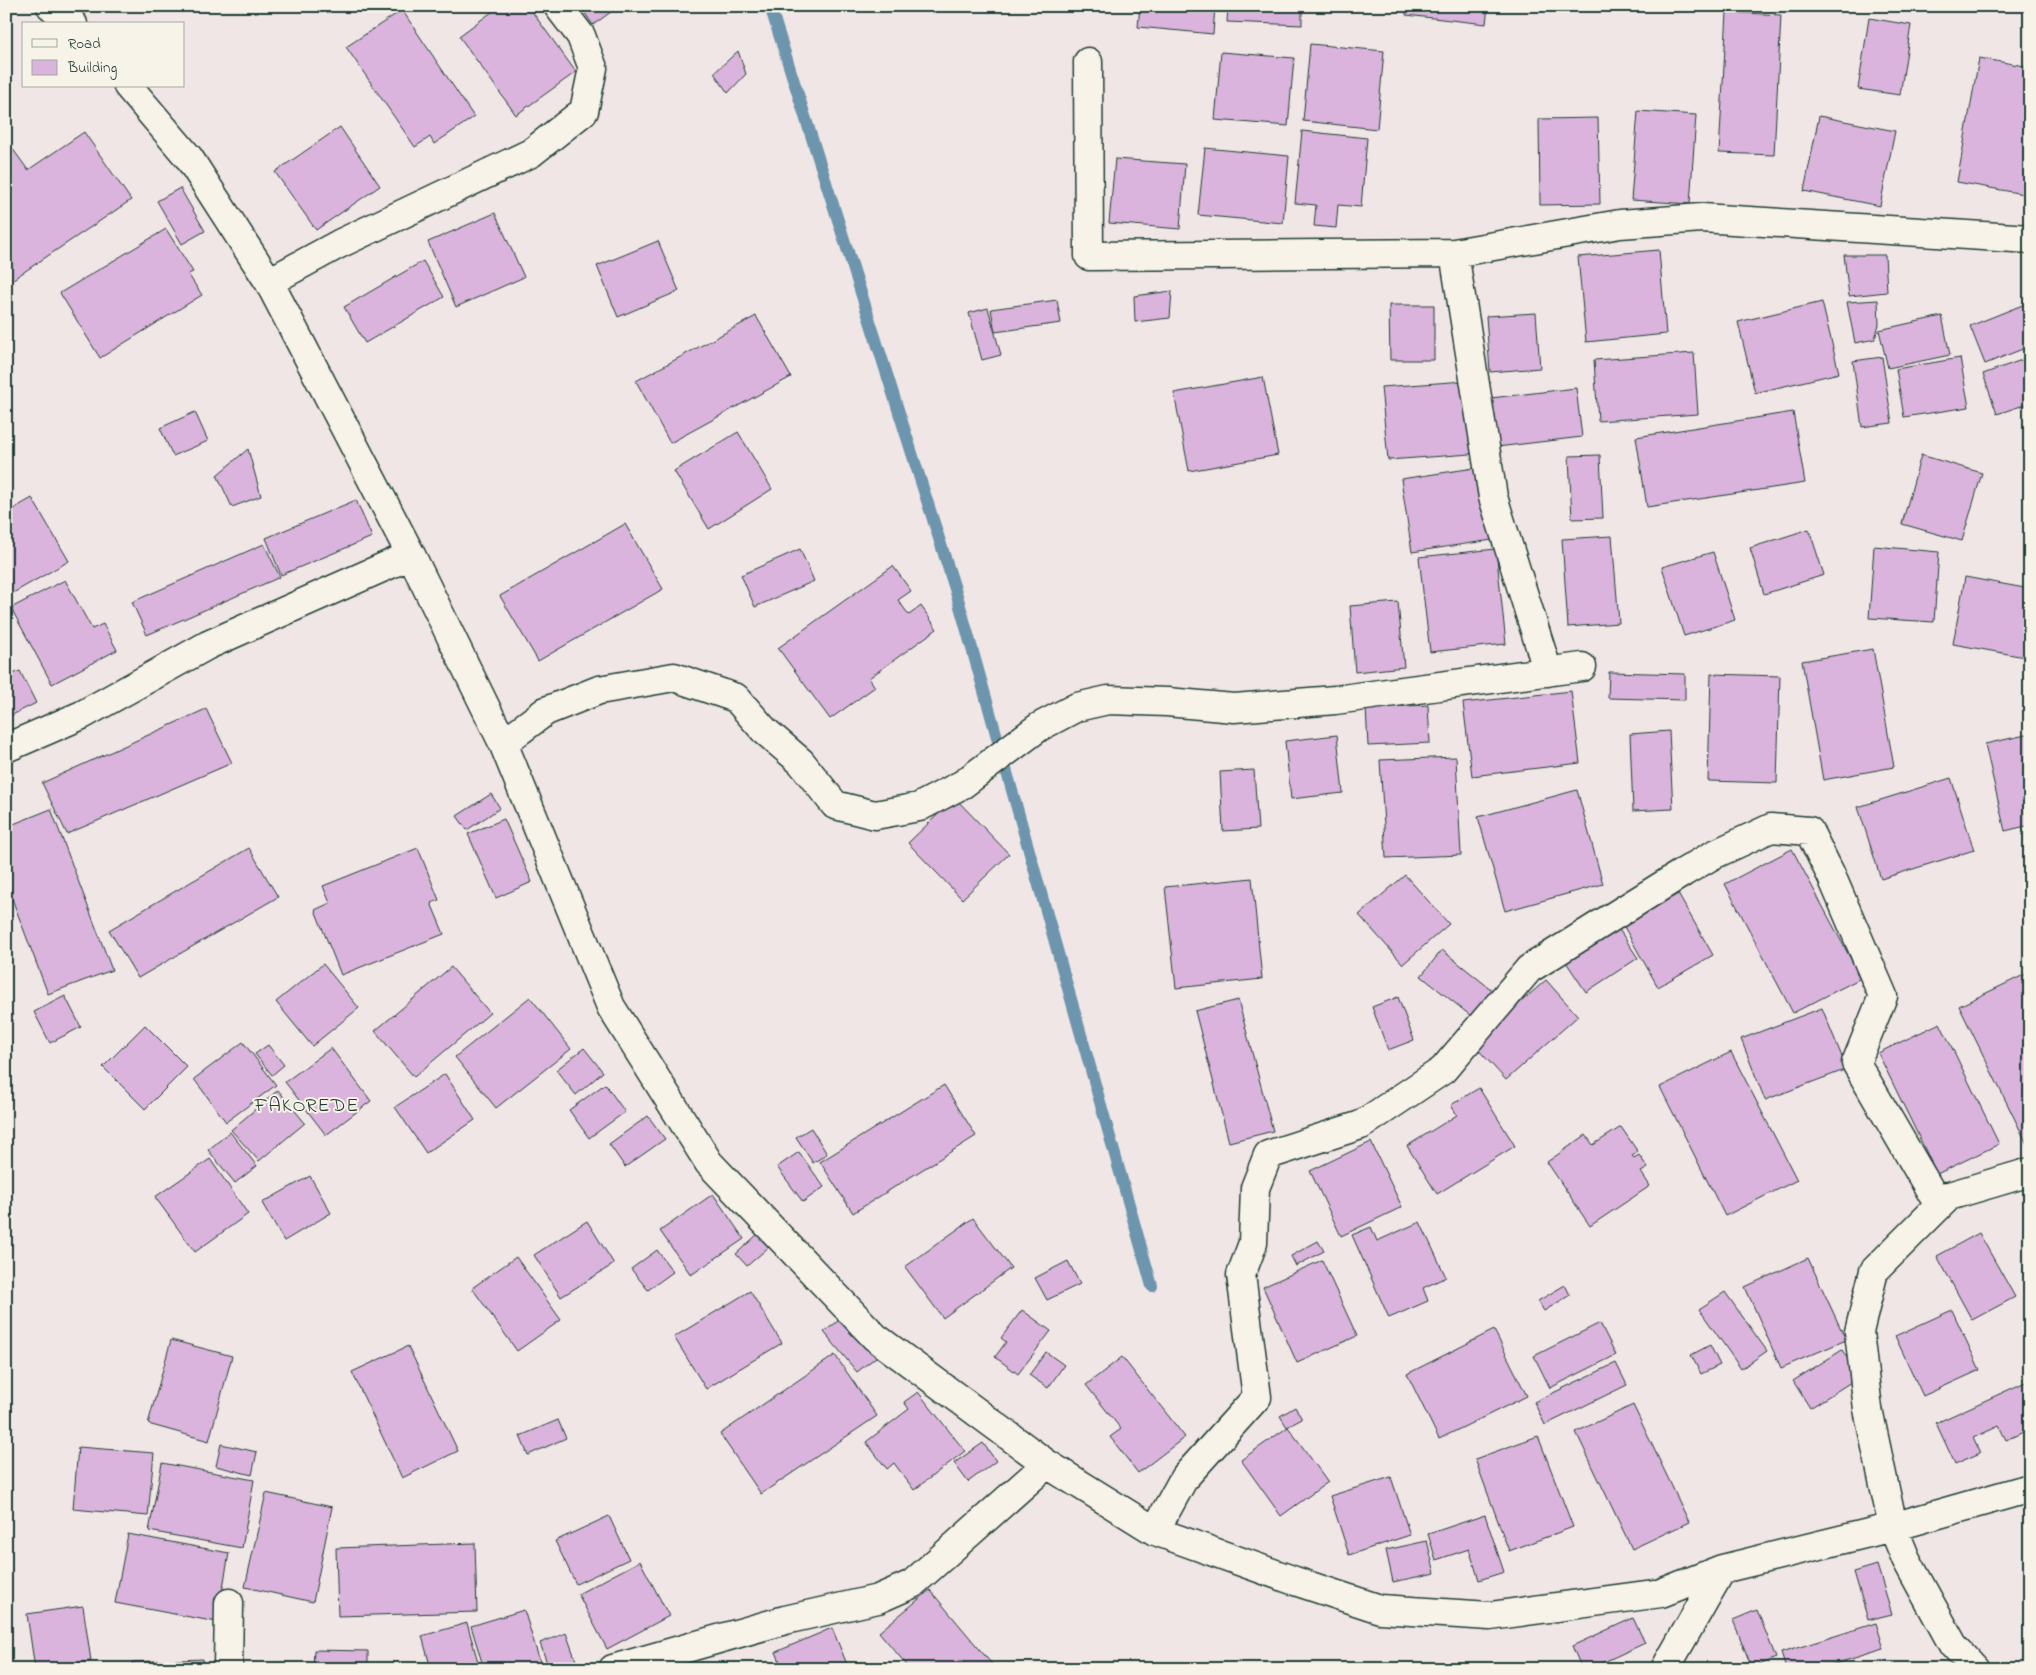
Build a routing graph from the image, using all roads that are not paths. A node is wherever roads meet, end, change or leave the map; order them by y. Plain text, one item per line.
1 (52, 6) edge
2 (558, 6) edge
3 (70, 22) edge
4 (1088, 62) dead end
5 (130, 88) edge
6 (2030, 239) edge
7 (1454, 254) junction
8 (269, 282) junction
9 (411, 555) junction
10 (1582, 667) dead end
11 (1548, 672) junction
12 (503, 742) junction
13 (6, 748) edge
14 (2030, 1172) edge
15 (1949, 1196) junction
16 (1047, 1464) junction
17 (2030, 1488) edge
18 (1893, 1527) junction
19 (1155, 1531) junction
20 (1722, 1569) junction
21 (229, 1603) dead end
22 (228, 1669) edge
23 (613, 1669) edge
24 (1665, 1669) edge
25 (1974, 1669) edge

1 - 3 street
2 - 8 street
4 - 7 street
5 - 8 street
6 - 7 street
7 - 11 street
8 - 9 street
9 - 12 street
9 - 13 street
10 - 11 street
11 - 12 street
12 - 16 street
14 - 15 street
15 - 18 street
15 - 19 street
16 - 19 street
16 - 23 street
17 - 18 street
18 - 20 street
18 - 25 street
19 - 20 street
20 - 24 street
21 - 22 street

